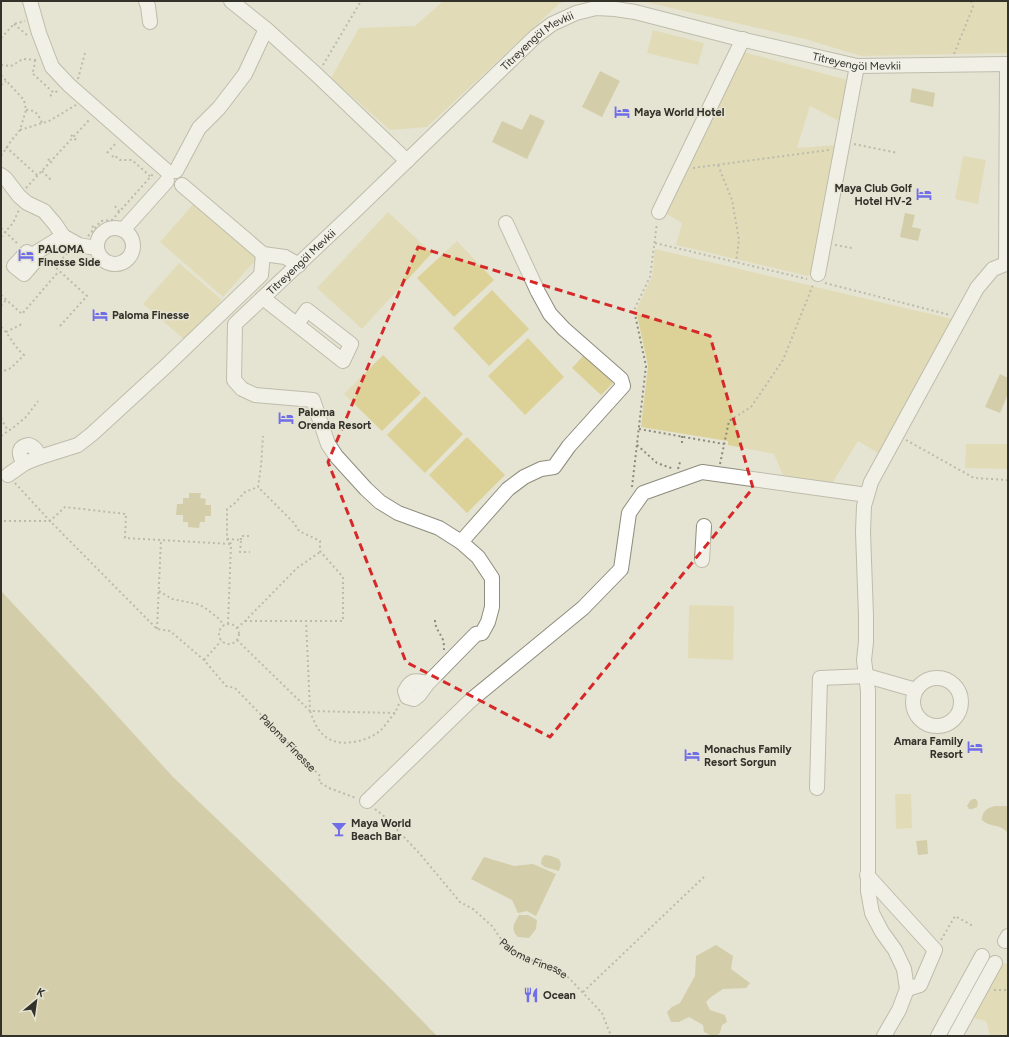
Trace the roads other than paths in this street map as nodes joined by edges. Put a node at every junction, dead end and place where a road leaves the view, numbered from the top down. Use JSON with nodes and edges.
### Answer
{"nodes":[{"id":1,"x":30,"y":1,"type":"edge"},
{"id":2,"x":146,"y":1,"type":"edge"},
{"id":3,"x":230,"y":1,"type":"edge"},
{"id":4,"x":150,"y":22,"type":"dead end"},
{"id":5,"x":266,"y":29,"type":"junction"},
{"id":6,"x":743,"y":39,"type":"junction"},
{"id":7,"x":1008,"y":64,"type":"edge"},
{"id":8,"x":857,"y":66,"type":"junction"},
{"id":9,"x":407,"y":161,"type":"junction"},
{"id":10,"x":1,"y":175,"type":"edge"},
{"id":11,"x":171,"y":177,"type":"junction"},
{"id":12,"x":659,"y":212,"type":"road end"},
{"id":13,"x":506,"y":223,"type":"dead end"},
{"id":14,"x":126,"y":232,"type":"junction"},
{"id":15,"x":96,"y":234,"type":"junction"},
{"id":16,"x":63,"y":236,"type":"junction"},
{"id":17,"x":30,"y":254,"type":"road end"},
{"id":18,"x":263,"y":254,"type":"junction"},
{"id":19,"x":1007,"y":263,"type":"edge"},
{"id":20,"x":299,"y":265,"type":"junction"},
{"id":21,"x":816,"y":277,"type":"road end"},
{"id":22,"x":263,"y":298,"type":"junction"},
{"id":23,"x":297,"y":324,"type":"dead end"},
{"id":24,"x":8,"y":475,"type":"road end"},
{"id":25,"x":867,"y":495,"type":"junction"},
{"id":26,"x":704,"y":526,"type":"dead end"},
{"id":27,"x":461,"y":542,"type":"junction"},
{"id":28,"x":702,"y":560,"type":"dead end"},
{"id":29,"x":867,"y":676,"type":"junction"},
{"id":30,"x":428,"y":683,"type":"dead end"},
{"id":31,"x":916,"y":690,"type":"dead end"},
{"id":32,"x":817,"y":788,"type":"dead end"},
{"id":33,"x":367,"y":801,"type":"road end"},
{"id":34,"x":867,"y":875,"type":"junction"},
{"id":35,"x":982,"y":956,"type":"dead end"},
{"id":36,"x":995,"y":963,"type":"dead end"},
{"id":37,"x":907,"y":989,"type":"junction"},
{"id":38,"x":884,"y":1036,"type":"edge"},
{"id":39,"x":938,"y":1036,"type":"edge"},
{"id":40,"x":955,"y":1036,"type":"edge"}],
"edges":[{"from":1,"to":11,"type":"street"},
{"from":2,"to":4,"type":"street"},
{"from":3,"to":5,"type":"street"},
{"from":5,"to":9,"type":"street"},
{"from":5,"to":11,"type":"street"},
{"from":6,"to":8,"type":"street","name":"Titreyengöl Mevkii"},
{"from":6,"to":9,"type":"street","name":"Titreyengöl Mevkii"},
{"from":6,"to":12,"type":"street"},
{"from":7,"to":8,"type":"street","name":"Titreyengöl Mevkii"},
{"from":7,"to":19,"type":"street"},
{"from":8,"to":21,"type":"street"},
{"from":9,"to":20,"type":"street","name":"Titreyengöl Mevkii"},
{"from":10,"to":16,"type":"street"},
{"from":11,"to":14,"type":"street"},
{"from":11,"to":18,"type":"street"},
{"from":13,"to":27,"type":"street"},
{"from":14,"to":15,"type":"street"},
{"from":14,"to":15,"type":"street"},
{"from":15,"to":16,"type":"street"},
{"from":16,"to":17,"type":"street"},
{"from":18,"to":20,"type":"street"},
{"from":18,"to":24,"type":"street"},
{"from":19,"to":25,"type":"street"},
{"from":20,"to":22,"type":"street","name":"Titreyengöl Mevkii"},
{"from":22,"to":23,"type":"street"},
{"from":22,"to":27,"type":"street","name":"Titreyengöl Mevkii"},
{"from":25,"to":29,"type":"street"},
{"from":25,"to":33,"type":"street"},
{"from":26,"to":28,"type":"street"},
{"from":27,"to":30,"type":"street"},
{"from":29,"to":31,"type":"street"},
{"from":29,"to":32,"type":"street"},
{"from":29,"to":34,"type":"street"},
{"from":34,"to":37,"type":"street"},
{"from":34,"to":37,"type":"street"},
{"from":35,"to":39,"type":"street"},
{"from":36,"to":40,"type":"street"},
{"from":37,"to":38,"type":"street"}]}
